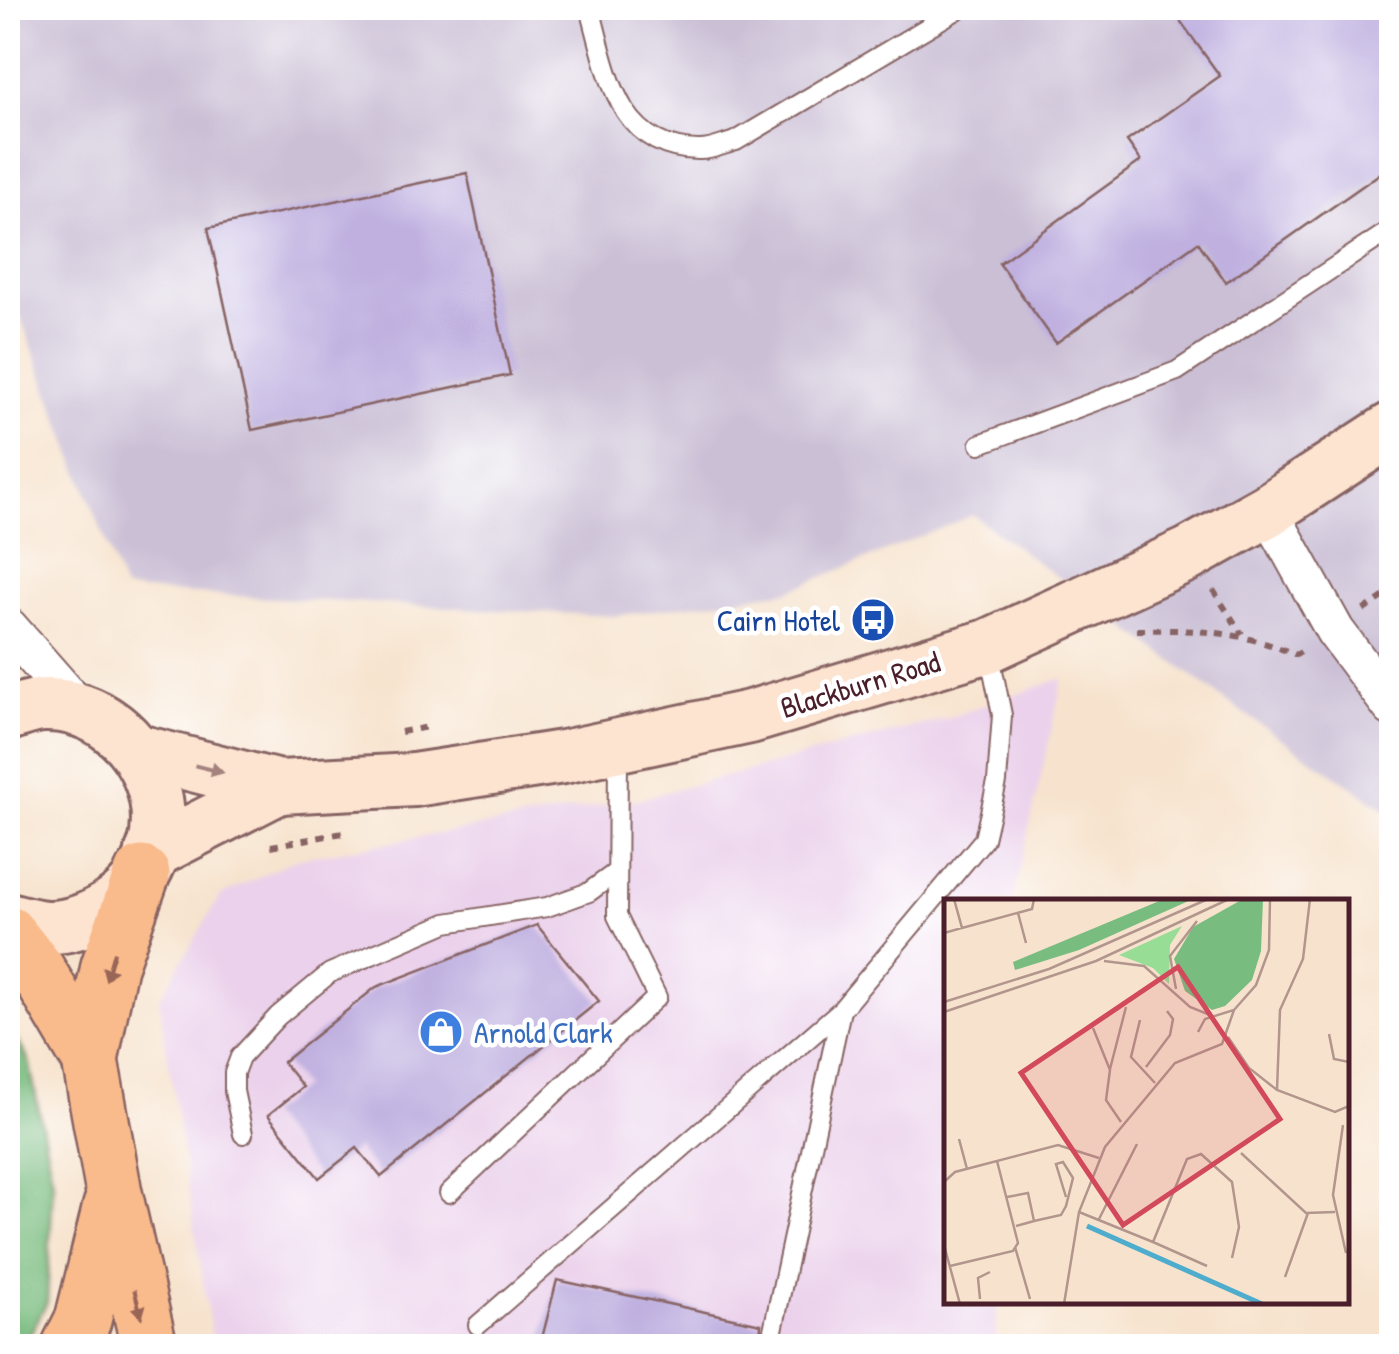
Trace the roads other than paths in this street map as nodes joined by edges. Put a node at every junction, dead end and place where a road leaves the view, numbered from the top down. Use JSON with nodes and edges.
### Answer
{"nodes":[{"id":1,"x":590,"y":8,"type":"edge"},
{"id":2,"x":960,"y":8,"type":"edge"},
{"id":3,"x":1392,"y":229,"type":"edge"},
{"id":4,"x":1392,"y":429,"type":"edge"},
{"id":5,"x":980,"y":444,"type":"dead end"},
{"id":6,"x":1268,"y":510,"type":"junction"},
{"id":7,"x":8,"y":626,"type":"edge"},
{"id":8,"x":988,"y":646,"type":"junction"},
{"id":9,"x":1392,"y":708,"type":"edge"},
{"id":10,"x":81,"y":710,"type":"junction"},
{"id":11,"x":8,"y":714,"type":"edge"},
{"id":12,"x":618,"y":746,"type":"junction"},
{"id":13,"x":138,"y":752,"type":"junction"},
{"id":14,"x":279,"y":787,"type":"junction"},
{"id":15,"x":147,"y":863,"type":"junction"},
{"id":16,"x":616,"y":873,"type":"junction"},
{"id":17,"x":8,"y":919,"type":"edge"},
{"id":18,"x":8,"y":934,"type":"edge"},
{"id":19,"x":841,"y":1010,"type":"junction"},
{"id":20,"x":90,"y":1060,"type":"junction"},
{"id":21,"x":243,"y":1134,"type":"dead end"},
{"id":22,"x":114,"y":1193,"type":"junction"},
{"id":23,"x":448,"y":1193,"type":"dead end"},
{"id":24,"x":478,"y":1325,"type":"dead end"},
{"id":25,"x":772,"y":1336,"type":"dead end"},
{"id":26,"x":70,"y":1346,"type":"edge"},
{"id":27,"x":150,"y":1346,"type":"edge"}],
"edges":[{"from":1,"to":2,"type":"lane"},
{"from":3,"to":5,"type":"lane"},
{"from":4,"to":6,"type":"main road","name":"Blackburn Road"},
{"from":6,"to":8,"type":"main road","name":"Blackburn Road"},
{"from":6,"to":9,"type":"street"},
{"from":7,"to":10,"type":"street"},
{"from":8,"to":12,"type":"main road","name":"Blackburn Road"},
{"from":8,"to":19,"type":"lane"},
{"from":10,"to":11,"type":"main road"},
{"from":10,"to":13,"type":"main road"},
{"from":12,"to":14,"type":"main road","name":"Blackburn Road"},
{"from":12,"to":16,"type":"lane"},
{"from":13,"to":14,"type":"main road","name":"Blackburn Road","one_way":true},
{"from":13,"to":15,"type":"main road"},
{"from":14,"to":15,"type":"main road","name":"Blackburn Road"},
{"from":15,"to":17,"type":"main road","name":"Blackburn Road"},
{"from":15,"to":20,"type":"main road","one_way":true},
{"from":16,"to":21,"type":"lane"},
{"from":16,"to":23,"type":"lane"},
{"from":18,"to":20,"type":"main road"},
{"from":19,"to":24,"type":"lane"},
{"from":19,"to":25,"type":"lane"},
{"from":20,"to":22,"type":"main road"},
{"from":22,"to":26,"type":"main road"},
{"from":22,"to":27,"type":"main road","one_way":true}]}
